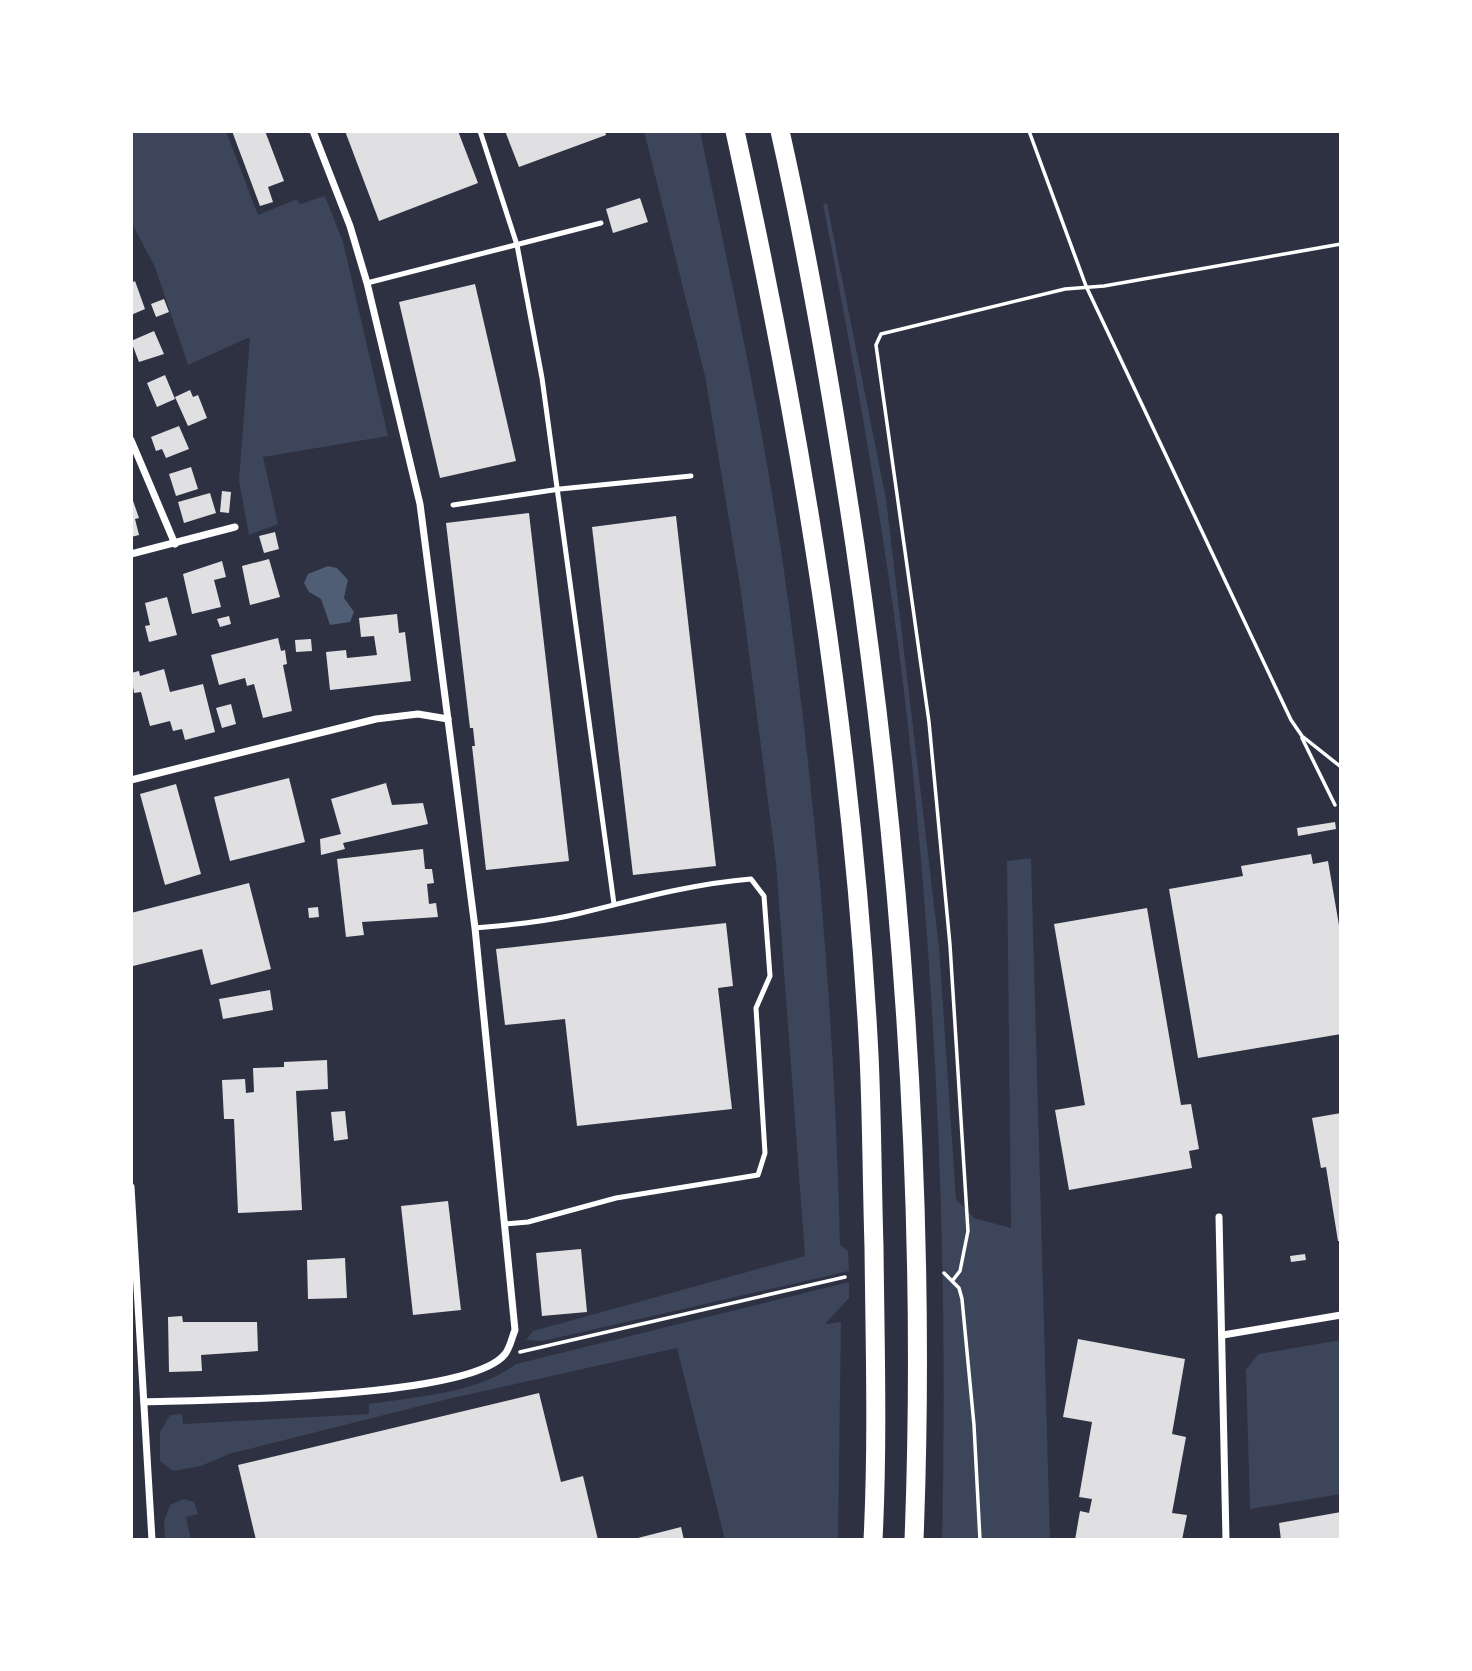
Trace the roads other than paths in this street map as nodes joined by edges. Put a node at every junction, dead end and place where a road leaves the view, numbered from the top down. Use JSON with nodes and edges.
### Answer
{"nodes":[{"id":1,"x":313,"y":131,"type":"edge"},
{"id":2,"x":480,"y":131,"type":"edge"},
{"id":3,"x":735,"y":131,"type":"edge"},
{"id":4,"x":779,"y":131,"type":"edge"},
{"id":5,"x":601,"y":223,"type":"dead end"},
{"id":6,"x":517,"y":245,"type":"junction"},
{"id":7,"x":367,"y":283,"type":"junction"},
{"id":8,"x":131,"y":440,"type":"edge"},
{"id":9,"x":691,"y":476,"type":"dead end"},
{"id":10,"x":560,"y":489,"type":"junction"},
{"id":11,"x":453,"y":505,"type":"dead end"},
{"id":12,"x":235,"y":527,"type":"dead end"},
{"id":13,"x":175,"y":544,"type":"junction"},
{"id":14,"x":131,"y":554,"type":"edge"},
{"id":15,"x":448,"y":719,"type":"junction"},
{"id":16,"x":131,"y":780,"type":"edge"},
{"id":17,"x":614,"y":904,"type":"junction"},
{"id":18,"x":475,"y":928,"type":"junction"},
{"id":19,"x":131,"y":1187,"type":"edge"},
{"id":20,"x":1219,"y":1217,"type":"dead end"},
{"id":21,"x":505,"y":1224,"type":"junction"},
{"id":22,"x":1341,"y":1315,"type":"edge"},
{"id":23,"x":1223,"y":1335,"type":"junction"},
{"id":24,"x":144,"y":1402,"type":"junction"},
{"id":25,"x":152,"y":1540,"type":"edge"},
{"id":26,"x":873,"y":1540,"type":"edge"},
{"id":27,"x":914,"y":1540,"type":"edge"},
{"id":28,"x":1226,"y":1540,"type":"edge"}],
"edges":[{"from":1,"to":7,"type":"street"},
{"from":2,"to":6,"type":"lane"},
{"from":3,"to":26,"type":"highway"},
{"from":4,"to":27,"type":"highway"},
{"from":5,"to":6,"type":"lane"},
{"from":6,"to":7,"type":"lane"},
{"from":6,"to":10,"type":"lane"},
{"from":7,"to":15,"type":"street"},
{"from":8,"to":13,"type":"street"},
{"from":9,"to":10,"type":"lane"},
{"from":10,"to":11,"type":"lane"},
{"from":10,"to":17,"type":"lane"},
{"from":12,"to":13,"type":"street"},
{"from":13,"to":14,"type":"street"},
{"from":15,"to":16,"type":"street"},
{"from":15,"to":18,"type":"street"},
{"from":17,"to":18,"type":"lane"},
{"from":17,"to":21,"type":"lane"},
{"from":18,"to":21,"type":"street"},
{"from":19,"to":24,"type":"street"},
{"from":20,"to":23,"type":"street"},
{"from":21,"to":24,"type":"street"},
{"from":22,"to":23,"type":"street"},
{"from":23,"to":28,"type":"street"},
{"from":24,"to":25,"type":"street"}]}
